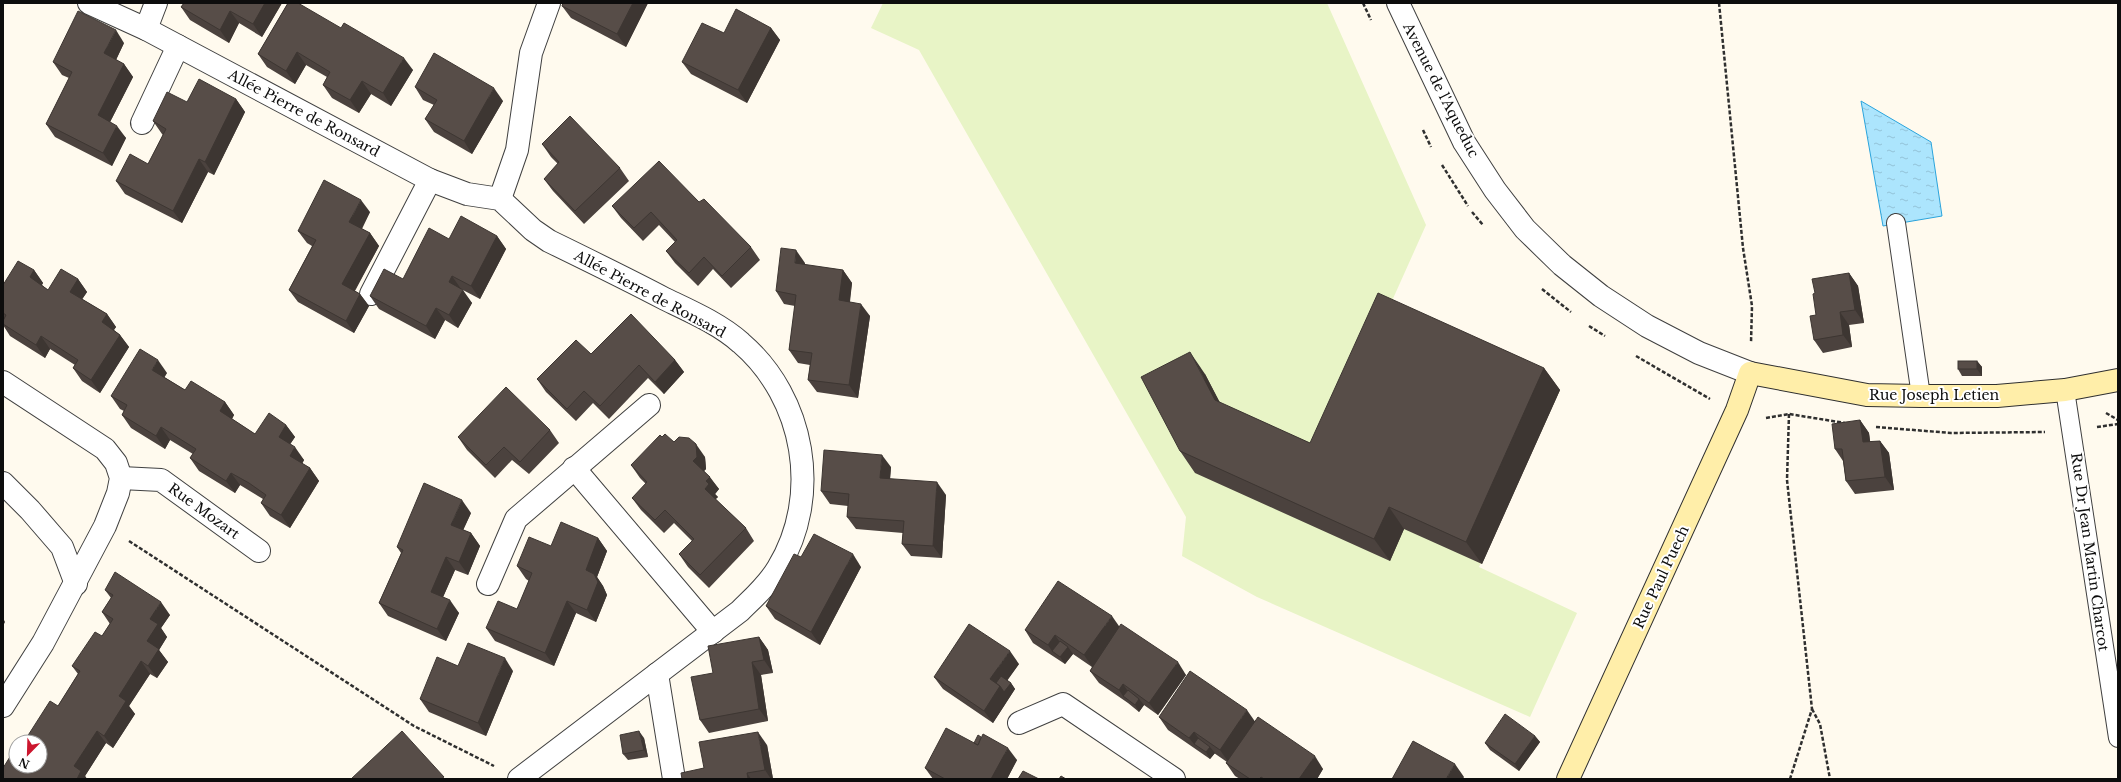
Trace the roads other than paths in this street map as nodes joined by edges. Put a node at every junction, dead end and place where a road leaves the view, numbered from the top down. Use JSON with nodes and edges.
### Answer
{"nodes":[{"id":1,"x":90,"y":3,"type":"edge"},
{"id":2,"x":156,"y":3,"type":"edge"},
{"id":3,"x":549,"y":3,"type":"edge"},
{"id":4,"x":1398,"y":3,"type":"edge"},
{"id":5,"x":146,"y":29,"type":"junction"},
{"id":6,"x":178,"y":46,"type":"junction"},
{"id":7,"x":142,"y":123,"type":"dead end"},
{"id":8,"x":430,"y":180,"type":"junction"},
{"id":9,"x":500,"y":199,"type":"junction"},
{"id":10,"x":1896,"y":223,"type":"dead end"},
{"id":11,"x":371,"y":294,"type":"edge"},
{"id":12,"x":1750,"y":373,"type":"junction"},
{"id":13,"x":2118,"y":380,"type":"edge"},
{"id":14,"x":3,"y":382,"type":"edge"},
{"id":15,"x":2065,"y":390,"type":"junction"},
{"id":16,"x":1921,"y":396,"type":"junction"},
{"id":17,"x":649,"y":405,"type":"dead end"},
{"id":18,"x":574,"y":468,"type":"junction"},
{"id":19,"x":121,"y":478,"type":"junction"},
{"id":20,"x":3,"y":483,"type":"edge"},
{"id":21,"x":259,"y":551,"type":"dead end"},
{"id":22,"x":76,"y":584,"type":"junction"},
{"id":23,"x":488,"y":584,"type":"dead end"},
{"id":24,"x":713,"y":632,"type":"junction"},
{"id":25,"x":657,"y":674,"type":"junction"},
{"id":26,"x":3,"y":706,"type":"edge"},
{"id":27,"x":1020,"y":723,"type":"dead end"},
{"id":28,"x":2118,"y":738,"type":"edge"},
{"id":29,"x":519,"y":779,"type":"edge"},
{"id":30,"x":674,"y":779,"type":"edge"},
{"id":31,"x":1174,"y":779,"type":"edge"},
{"id":32,"x":1568,"y":779,"type":"edge"}],
"edges":[{"from":1,"to":5,"type":"street","name":"Allée Pierre de Ronsard"},
{"from":2,"to":5,"type":"street"},
{"from":3,"to":9,"type":"street"},
{"from":4,"to":12,"type":"street","name":"Avenue de l'Aqueduc"},
{"from":5,"to":6,"type":"street","name":"Allée Pierre de Ronsard"},
{"from":6,"to":7,"type":"street"},
{"from":6,"to":8,"type":"street","name":"Allée Pierre de Ronsard"},
{"from":8,"to":9,"type":"street","name":"Allée Pierre de Ronsard"},
{"from":8,"to":11,"type":"street"},
{"from":9,"to":24,"type":"street","name":"Allée Pierre de Ronsard"},
{"from":10,"to":16,"type":"lane"},
{"from":12,"to":16,"type":"street","name":"Rue Joseph Letien"},
{"from":12,"to":32,"type":"street","name":"Rue Paul Puech"},
{"from":13,"to":15,"type":"street","name":"Rue Joseph Letien"},
{"from":14,"to":19,"type":"street"},
{"from":15,"to":16,"type":"street","name":"Rue Joseph Letien"},
{"from":15,"to":28,"type":"lane","name":"Rue Dr Jean Martin Charcot"},
{"from":17,"to":18,"type":"street"},
{"from":18,"to":23,"type":"street"},
{"from":18,"to":24,"type":"street"},
{"from":19,"to":21,"type":"street","name":"Rue Mozart"},
{"from":19,"to":22,"type":"street"},
{"from":20,"to":22,"type":"street"},
{"from":22,"to":26,"type":"street"},
{"from":24,"to":25,"type":"street","name":"Allée Pierre de Ronsard"},
{"from":25,"to":29,"type":"street","name":"Allée Pierre de Ronsard"},
{"from":25,"to":30,"type":"street"},
{"from":27,"to":31,"type":"street"}]}
